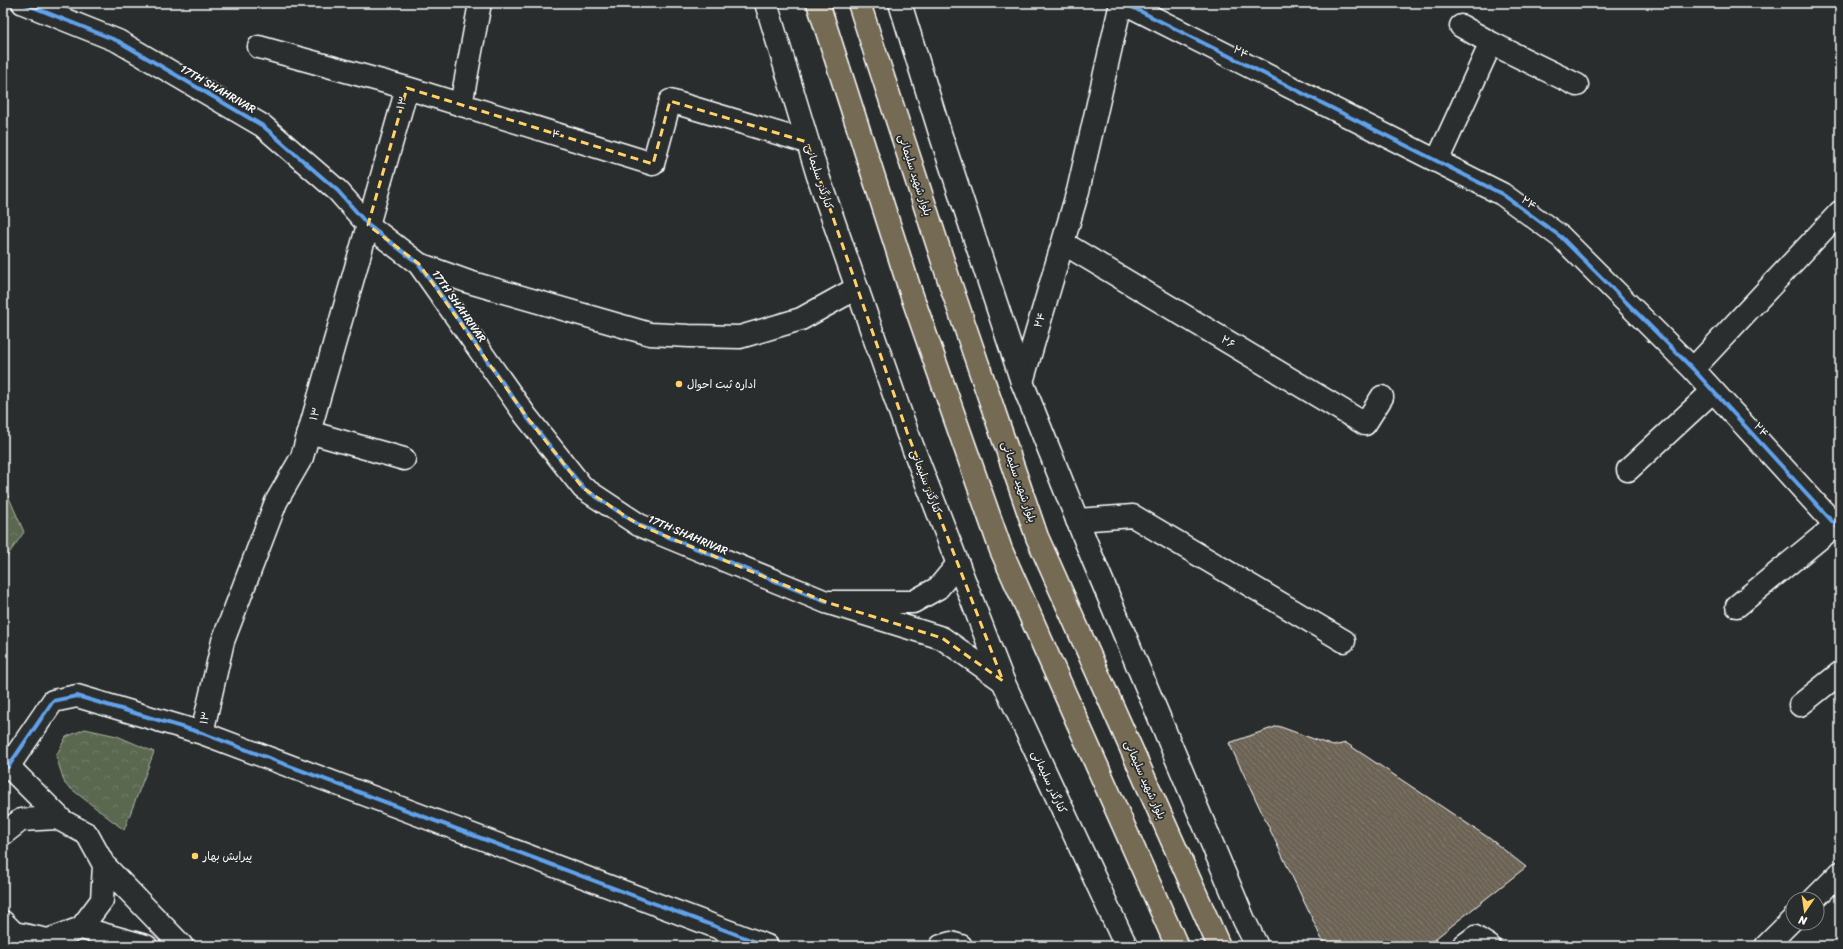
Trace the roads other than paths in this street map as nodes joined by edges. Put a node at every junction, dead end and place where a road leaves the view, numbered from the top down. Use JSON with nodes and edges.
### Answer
{"nodes":[{"id":1,"x":23,"y":3,"type":"edge"},
{"id":2,"x":480,"y":3,"type":"edge"},
{"id":3,"x":766,"y":3,"type":"edge"},
{"id":4,"x":818,"y":3,"type":"edge"},
{"id":5,"x":859,"y":3,"type":"edge"},
{"id":6,"x":900,"y":3,"type":"edge"},
{"id":7,"x":1122,"y":3,"type":"edge"},
{"id":8,"x":1461,"y":26,"type":"dead end"},
{"id":9,"x":1491,"y":43,"type":"junction"},
{"id":10,"x":259,"y":47,"type":"dead end"},
{"id":11,"x":1577,"y":85,"type":"dead end"},
{"id":12,"x":407,"y":88,"type":"junction"},
{"id":13,"x":461,"y":105,"type":"junction"},
{"id":14,"x":807,"y":142,"type":"junction"},
{"id":15,"x":1437,"y":161,"type":"junction"},
{"id":16,"x":1840,"y":212,"type":"edge"},
{"id":17,"x":368,"y":225,"type":"junction"},
{"id":18,"x":1063,"y":243,"type":"junction"},
{"id":19,"x":419,"y":264,"type":"junction"},
{"id":20,"x":856,"y":288,"type":"junction"},
{"id":21,"x":1694,"y":369,"type":"junction"},
{"id":22,"x":1022,"y":382,"type":"junction"},
{"id":23,"x":1713,"y":390,"type":"junction"},
{"id":24,"x":1382,"y":397,"type":"dead end"},
{"id":25,"x":310,"y":432,"type":"junction"},
{"id":26,"x":404,"y":459,"type":"dead end"},
{"id":27,"x":1628,"y":470,"type":"dead end"},
{"id":28,"x":1077,"y":520,"type":"junction"},
{"id":29,"x":1838,"y":528,"type":"edge"},
{"id":30,"x":958,"y":564,"type":"junction"},
{"id":31,"x":826,"y":602,"type":"junction"},
{"id":32,"x":1737,"y":606,"type":"dead end"},
{"id":33,"x":1344,"y":641,"type":"dead end"},
{"id":34,"x":1840,"y":673,"type":"edge"},
{"id":35,"x":1003,"y":681,"type":"junction"},
{"id":36,"x":1800,"y":705,"type":"dead end"},
{"id":37,"x":202,"y":733,"type":"junction"},
{"id":38,"x":6,"y":764,"type":"edge"},
{"id":39,"x":63,"y":821,"type":"junction"},
{"id":40,"x":3,"y":834,"type":"edge"},
{"id":41,"x":104,"y":865,"type":"junction"},
{"id":42,"x":1840,"y":873,"type":"edge"},
{"id":43,"x":1822,"y":891,"type":"edge"},
{"id":44,"x":3,"y":922,"type":"edge"},
{"id":45,"x":1785,"y":927,"type":"edge"},
{"id":46,"x":81,"y":928,"type":"junction"},
{"id":47,"x":46,"y":943,"type":"edge"},
{"id":48,"x":146,"y":946,"type":"edge"},
{"id":49,"x":182,"y":946,"type":"edge"},
{"id":50,"x":767,"y":946,"type":"edge"},
{"id":51,"x":941,"y":946,"type":"edge"},
{"id":52,"x":961,"y":946,"type":"edge"},
{"id":53,"x":1126,"y":946,"type":"edge"},
{"id":54,"x":1177,"y":946,"type":"edge"},
{"id":55,"x":1219,"y":946,"type":"edge"},
{"id":56,"x":1257,"y":946,"type":"edge"},
{"id":57,"x":1766,"y":946,"type":"edge"}],
"edges":[{"from":1,"to":17,"type":"street","name":"17TH SHAHRIVAR"},
{"from":2,"to":13,"type":"street"},
{"from":3,"to":14,"type":"street","name":"کنارگذر سلیمانی"},
{"from":4,"to":54,"type":"main road"},
{"from":5,"to":55,"type":"main road","name":"بلوار شهید سلیمانی"},
{"from":6,"to":22,"type":"street"},
{"from":7,"to":15,"type":"street","name":"۲۴"},
{"from":7,"to":18,"type":"street","name":"۲۴"},
{"from":8,"to":9,"type":"street"},
{"from":9,"to":11,"type":"street"},
{"from":9,"to":15,"type":"street"},
{"from":10,"to":12,"type":"street","name":"۴"},
{"from":12,"to":13,"type":"street","name":"۴"},
{"from":12,"to":17,"type":"street","name":"۱۳"},
{"from":13,"to":14,"type":"street","name":"۴"},
{"from":14,"to":20,"type":"street","name":"کنارگذر سلیمانی"},
{"from":15,"to":21,"type":"street","name":"۲۴"},
{"from":16,"to":21,"type":"street"},
{"from":17,"to":19,"type":"street","name":"17TH SHAHRIVAR"},
{"from":17,"to":25,"type":"street","name":"۱۳"},
{"from":18,"to":22,"type":"street","name":"۲۴"},
{"from":18,"to":24,"type":"street","name":"۲۶"},
{"from":19,"to":20,"type":"street","name":"17TH SHAHRIVAR"},
{"from":19,"to":31,"type":"street","name":"17TH SHAHRIVAR"},
{"from":20,"to":30,"type":"street","name":"کنارگذر سلیمانی"},
{"from":21,"to":23,"type":"street","name":"۲۴"},
{"from":22,"to":28,"type":"street"},
{"from":23,"to":27,"type":"street"},
{"from":23,"to":29,"type":"street","name":"۲۴"},
{"from":25,"to":26,"type":"street"},
{"from":25,"to":37,"type":"street","name":"۱۳"},
{"from":28,"to":33,"type":"street"},
{"from":28,"to":56,"type":"street"},
{"from":29,"to":32,"type":"street"},
{"from":30,"to":31,"type":"street"},
{"from":30,"to":35,"type":"street","name":"کنارگذر سلیمانی"},
{"from":31,"to":35,"type":"street","name":"17TH SHAHRIVAR"},
{"from":34,"to":36,"type":"street"},
{"from":35,"to":53,"type":"street","name":"کنارگذر سلیمانی"},
{"from":37,"to":38,"type":"street"},
{"from":37,"to":50,"type":"street"},
{"from":38,"to":39,"type":"street"},
{"from":39,"to":40,"type":"street"},
{"from":39,"to":41,"type":"street"},
{"from":41,"to":46,"type":"street"},
{"from":41,"to":49,"type":"street"},
{"from":42,"to":43,"type":"street"},
{"from":44,"to":47,"type":"street"},
{"from":45,"to":57,"type":"street"},
{"from":46,"to":47,"type":"street"},
{"from":46,"to":48,"type":"street"},
{"from":51,"to":52,"type":"street"}]}
